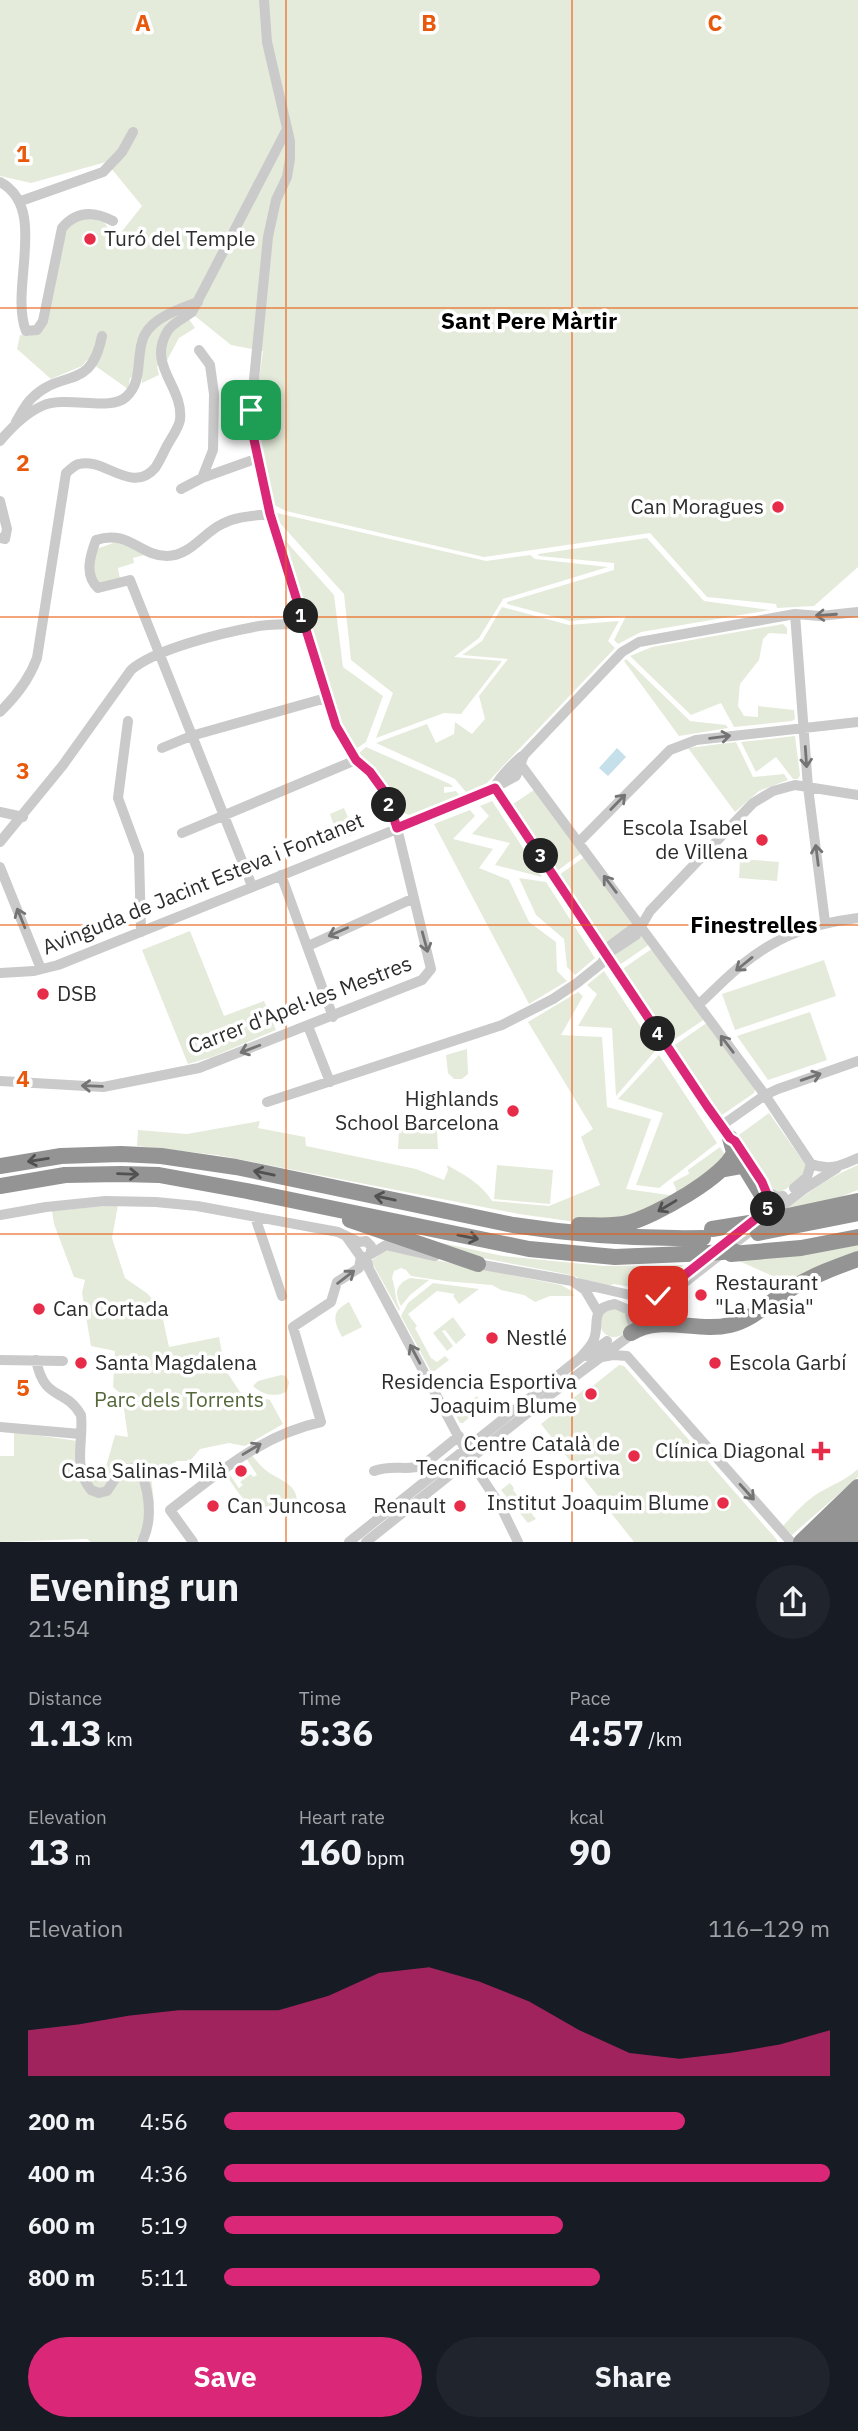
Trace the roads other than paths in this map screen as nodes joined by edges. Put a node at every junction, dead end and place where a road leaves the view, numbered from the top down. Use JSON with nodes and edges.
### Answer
{"nodes":[{"id":1,"x":264,"y":0,"type":"edge"},
{"id":2,"x":287,"y":128,"type":"junction"},
{"id":3,"x":133,"y":132,"type":"dead end"},
{"id":4,"x":0,"y":183,"type":"edge"},
{"id":5,"x":20,"y":201,"type":"junction"},
{"id":6,"x":113,"y":221,"type":"dead end"},
{"id":7,"x":198,"y":302,"type":"junction"},
{"id":8,"x":102,"y":336,"type":"dead end"},
{"id":9,"x":199,"y":350,"type":"dead end"},
{"id":10,"x":15,"y":424,"type":"junction"},
{"id":11,"x":0,"y":441,"type":"edge"},
{"id":12,"x":258,"y":458,"type":"junction"},
{"id":13,"x":202,"y":478,"type":"junction"},
{"id":14,"x":181,"y":489,"type":"dead end"},
{"id":15,"x":0,"y":501,"type":"edge"},
{"id":16,"x":270,"y":514,"type":"junction"},
{"id":17,"x":2,"y":538,"type":"edge"},
{"id":18,"x":858,"y":612,"type":"edge"},
{"id":19,"x":795,"y":614,"type":"junction"},
{"id":20,"x":304,"y":624,"type":"junction"},
{"id":21,"x":160,"y":653,"type":"junction"},
{"id":22,"x":326,"y":698,"type":"junction"},
{"id":23,"x":0,"y":712,"type":"edge"},
{"id":24,"x":128,"y":721,"type":"dead end"},
{"id":25,"x":858,"y":723,"type":"edge"},
{"id":26,"x":804,"y":727,"type":"junction"},
{"id":27,"x":191,"y":736,"type":"junction"},
{"id":28,"x":162,"y":748,"type":"dead end"},
{"id":29,"x":356,"y":760,"type":"junction"},
{"id":30,"x":520,"y":762,"type":"junction"},
{"id":31,"x":808,"y":787,"type":"junction"},
{"id":32,"x":495,"y":788,"type":"junction"},
{"id":33,"x":858,"y":795,"type":"edge"},
{"id":34,"x":0,"y":812,"type":"edge"},
{"id":35,"x":224,"y":816,"type":"junction"},
{"id":36,"x":23,"y":817,"type":"junction"},
{"id":37,"x":397,"y":828,"type":"junction"},
{"id":38,"x":182,"y":833,"type":"dead end"},
{"id":39,"x":0,"y":842,"type":"edge"},
{"id":40,"x":579,"y":842,"type":"junction"},
{"id":41,"x":0,"y":867,"type":"edge"},
{"id":42,"x":281,"y":875,"type":"junction"},
{"id":43,"x":252,"y":886,"type":"junction"},
{"id":44,"x":414,"y":898,"type":"junction"},
{"id":45,"x":858,"y":918,"type":"edge"},
{"id":46,"x":825,"y":922,"type":"junction"},
{"id":47,"x":641,"y":926,"type":"junction"},
{"id":48,"x":141,"y":932,"type":"junction"},
{"id":49,"x":307,"y":946,"type":"junction"},
{"id":50,"x":607,"y":954,"type":"junction"},
{"id":51,"x":41,"y":969,"type":"junction"},
{"id":52,"x":0,"y":973,"type":"edge"},
{"id":53,"x":698,"y":1005,"type":"junction"},
{"id":54,"x":332,"y":1017,"type":"junction"},
{"id":55,"x":308,"y":1026,"type":"junction"},
{"id":56,"x":858,"y":1061,"type":"edge"},
{"id":57,"x":0,"y":1082,"type":"edge"},
{"id":58,"x":330,"y":1082,"type":"junction"},
{"id":59,"x":759,"y":1091,"type":"junction"},
{"id":60,"x":267,"y":1102,"type":"dead end"},
{"id":61,"x":722,"y":1128,"type":"junction"},
{"id":62,"x":858,"y":1158,"type":"edge"},
{"id":63,"x":811,"y":1164,"type":"junction"},
{"id":64,"x":0,"y":1166,"type":"edge"},
{"id":65,"x":836,"y":1168,"type":"junction"},
{"id":66,"x":724,"y":1169,"type":"junction"},
{"id":67,"x":0,"y":1186,"type":"edge"},
{"id":68,"x":766,"y":1191,"type":"junction"},
{"id":69,"x":858,"y":1194,"type":"edge"},
{"id":70,"x":783,"y":1196,"type":"junction"},
{"id":71,"x":858,"y":1201,"type":"edge"},
{"id":72,"x":302,"y":1202,"type":"junction"},
{"id":73,"x":808,"y":1212,"type":"junction"},
{"id":74,"x":858,"y":1213,"type":"edge"},
{"id":75,"x":0,"y":1216,"type":"edge"},
{"id":76,"x":255,"y":1217,"type":"junction"},
{"id":77,"x":476,"y":1217,"type":"junction"},
{"id":78,"x":767,"y":1218,"type":"junction"},
{"id":79,"x":858,"y":1227,"type":"edge"},
{"id":80,"x":549,"y":1231,"type":"junction"},
{"id":81,"x":858,"y":1237,"type":"edge"},
{"id":82,"x":708,"y":1240,"type":"junction"},
{"id":83,"x":362,"y":1252,"type":"junction"},
{"id":84,"x":733,"y":1252,"type":"junction"},
{"id":85,"x":853,"y":1261,"type":"edge"},
{"id":86,"x":478,"y":1264,"type":"junction"},
{"id":87,"x":572,"y":1282,"type":"junction"},
{"id":88,"x":282,"y":1296,"type":"dead end"},
{"id":89,"x":643,"y":1298,"type":"junction"},
{"id":90,"x":661,"y":1303,"type":"junction"},
{"id":91,"x":598,"y":1312,"type":"junction"},
{"id":92,"x":680,"y":1325,"type":"junction"},
{"id":93,"x":596,"y":1329,"type":"junction"},
{"id":94,"x":623,"y":1329,"type":"junction"},
{"id":95,"x":627,"y":1356,"type":"junction"},
{"id":96,"x":580,"y":1358,"type":"junction"},
{"id":97,"x":0,"y":1360,"type":"edge"},
{"id":98,"x":36,"y":1360,"type":"junction"},
{"id":99,"x":596,"y":1360,"type":"junction"},
{"id":100,"x":63,"y":1361,"type":"dead end"},
{"id":101,"x":0,"y":1427,"type":"edge"},
{"id":102,"x":80,"y":1434,"type":"junction"},
{"id":103,"x":459,"y":1436,"type":"junction"},
{"id":104,"x":469,"y":1454,"type":"junction"},
{"id":105,"x":374,"y":1471,"type":"dead end"},
{"id":106,"x":858,"y":1487,"type":"edge"},
{"id":107,"x":858,"y":1503,"type":"edge"},
{"id":108,"x":858,"y":1519,"type":"edge"},
{"id":109,"x":858,"y":1536,"type":"edge"},
{"id":110,"x":142,"y":1542,"type":"edge"},
{"id":111,"x":193,"y":1542,"type":"edge"},
{"id":112,"x":349,"y":1542,"type":"edge"},
{"id":113,"x":366,"y":1542,"type":"edge"},
{"id":114,"x":518,"y":1542,"type":"edge"},
{"id":115,"x":791,"y":1542,"type":"edge"},
{"id":116,"x":801,"y":1542,"type":"edge"},
{"id":117,"x":816,"y":1542,"type":"edge"},
{"id":118,"x":833,"y":1542,"type":"edge"},
{"id":119,"x":852,"y":1542,"type":"edge"}],
"edges":[{"from":1,"to":2,"type":"street","name":"Carrer d'Apel·les Mestres"},
{"from":2,"to":7,"type":"street"},
{"from":2,"to":12,"type":"street","name":"Carrer d'Apel·les Mestres"},
{"from":3,"to":5,"type":"street"},
{"from":4,"to":5,"type":"street"},
{"from":5,"to":6,"type":"street"},
{"from":7,"to":10,"type":"street"},
{"from":7,"to":23,"type":"street"},
{"from":8,"to":10,"type":"street"},
{"from":9,"to":13,"type":"street"},
{"from":10,"to":11,"type":"street"},
{"from":12,"to":13,"type":"street"},
{"from":12,"to":16,"type":"street","name":"Carrer d'Apel·les Mestres"},
{"from":13,"to":14,"type":"street"},
{"from":15,"to":17,"type":"street"},
{"from":16,"to":20,"type":"street","name":"Carrer d'Apel·les Mestres"},
{"from":16,"to":21,"type":"street"},
{"from":18,"to":19,"type":"street","name":"Avinguda de Jacint Esteva i Fontanet","one_way":true},
{"from":19,"to":26,"type":"street"},
{"from":19,"to":30,"type":"street","name":"Avinguda de Jacint Esteva i Fontanet"},
{"from":20,"to":21,"type":"street"},
{"from":20,"to":22,"type":"street","name":"Carrer d'Apel·les Mestres"},
{"from":21,"to":27,"type":"street"},
{"from":21,"to":36,"type":"street"},
{"from":22,"to":27,"type":"street"},
{"from":22,"to":29,"type":"street","name":"Carrer d'Apel·les Mestres"},
{"from":24,"to":48,"type":"street"},
{"from":25,"to":26,"type":"street"},
{"from":26,"to":31,"type":"street","one_way":true},
{"from":40,"to":26,"type":"street","one_way":true},
{"from":27,"to":28,"type":"street"},
{"from":27,"to":35,"type":"street"},
{"from":29,"to":35,"type":"street"},
{"from":29,"to":37,"type":"street","name":"Carrer d'Apel·les Mestres"},
{"from":30,"to":32,"type":"street","name":"Avinguda de Jacint Esteva i Fontanet"},
{"from":30,"to":40,"type":"street"},
{"from":31,"to":33,"type":"street"},
{"from":46,"to":31,"type":"street","one_way":true},
{"from":31,"to":47,"type":"street"},
{"from":32,"to":37,"type":"street","name":"Avinguda de Jacint Esteva i Fontanet"},
{"from":32,"to":50,"type":"street"},
{"from":34,"to":36,"type":"street"},
{"from":35,"to":38,"type":"street"},
{"from":35,"to":43,"type":"street"},
{"from":36,"to":39,"type":"street"},
{"from":37,"to":42,"type":"street","name":"Avinguda de Jacint Esteva i Fontanet"},
{"from":37,"to":44,"type":"street","name":"Carrer d'Apel·les Mestres"},
{"from":47,"to":40,"type":"street","one_way":true},
{"from":51,"to":41,"type":"street","one_way":true},
{"from":42,"to":43,"type":"street","name":"Avinguda de Jacint Esteva i Fontanet"},
{"from":42,"to":49,"type":"street"},
{"from":43,"to":48,"type":"street","name":"Avinguda de Jacint Esteva i Fontanet"},
{"from":44,"to":49,"type":"street","one_way":true},
{"from":44,"to":54,"type":"street","name":"Carrer d'Apel·les Mestres","one_way":true},
{"from":45,"to":46,"type":"street"},
{"from":46,"to":53,"type":"street","one_way":true},
{"from":47,"to":50,"type":"street"},
{"from":47,"to":53,"type":"street"},
{"from":48,"to":51,"type":"street","name":"Avinguda de Jacint Esteva i Fontanet"},
{"from":49,"to":54,"type":"street"},
{"from":50,"to":58,"type":"street"},
{"from":50,"to":61,"type":"street"},
{"from":51,"to":52,"type":"street","name":"Avinguda de Jacint Esteva i Fontanet"},
{"from":59,"to":53,"type":"street","one_way":true},
{"from":54,"to":55,"type":"street","name":"Carrer d'Apel·les Mestres"},
{"from":55,"to":57,"type":"street","name":"Carrer d'Apel·les Mestres","one_way":true},
{"from":55,"to":58,"type":"street"},
{"from":59,"to":56,"type":"street","one_way":true},
{"from":58,"to":60,"type":"street"},
{"from":59,"to":61,"type":"street"},
{"from":59,"to":63,"type":"street"},
{"from":61,"to":66,"type":"highway"},
{"from":61,"to":68,"type":"street"},
{"from":62,"to":65,"type":"street"},
{"from":63,"to":65,"type":"street"},
{"from":63,"to":70,"type":"street"},
{"from":77,"to":64,"type":"highway","one_way":true},
{"from":65,"to":78,"type":"street"},
{"from":66,"to":77,"type":"highway","one_way":true},
{"from":66,"to":78,"type":"highway"},
{"from":67,"to":72,"type":"highway","one_way":true},
{"from":68,"to":70,"type":"street"},
{"from":68,"to":78,"type":"street"},
{"from":69,"to":73,"type":"highway"},
{"from":70,"to":78,"type":"street"},
{"from":71,"to":73,"type":"highway"},
{"from":72,"to":82,"type":"highway","one_way":true},
{"from":72,"to":86,"type":"highway"},
{"from":73,"to":78,"type":"highway"},
{"from":74,"to":78,"type":"highway"},
{"from":75,"to":76,"type":"street"},
{"from":76,"to":83,"type":"street"},
{"from":76,"to":88,"type":"street"},
{"from":77,"to":80,"type":"highway"},
{"from":78,"to":82,"type":"highway","bridge":true},
{"from":78,"to":89,"type":"street"},
{"from":78,"to":90,"type":"street"},
{"from":79,"to":84,"type":"highway"},
{"from":80,"to":82,"type":"highway"},
{"from":80,"to":82,"type":"highway"},
{"from":81,"to":84,"type":"highway"},
{"from":82,"to":84,"type":"highway","bridge":true},
{"from":83,"to":86,"type":"street"},
{"from":103,"to":83,"type":"street","one_way":true},
{"from":111,"to":83,"type":"street","one_way":true},
{"from":85,"to":92,"type":"highway"},
{"from":86,"to":87,"type":"street"},
{"from":87,"to":89,"type":"street"},
{"from":87,"to":91,"type":"street"},
{"from":89,"to":94,"type":"street"},
{"from":90,"to":92,"type":"street"},
{"from":90,"to":94,"type":"street"},
{"from":91,"to":93,"type":"street"},
{"from":91,"to":94,"type":"street"},
{"from":92,"to":94,"type":"highway"},
{"from":93,"to":94,"type":"street"},
{"from":93,"to":96,"type":"street"},
{"from":94,"to":95,"type":"street"},
{"from":94,"to":96,"type":"street"},
{"from":94,"to":99,"type":"street"},
{"from":95,"to":99,"type":"street"},
{"from":95,"to":115,"type":"street","one_way":true},
{"from":96,"to":104,"type":"street"},
{"from":97,"to":98,"type":"street"},
{"from":98,"to":100,"type":"street"},
{"from":98,"to":102,"type":"street"},
{"from":99,"to":104,"type":"street"},
{"from":101,"to":102,"type":"street"},
{"from":102,"to":110,"type":"street"},
{"from":103,"to":104,"type":"street"},
{"from":103,"to":105,"type":"street"},
{"from":104,"to":112,"type":"street"},
{"from":104,"to":113,"type":"street"},
{"from":104,"to":114,"type":"street"},
{"from":106,"to":116,"type":"highway"},
{"from":107,"to":117,"type":"highway"},
{"from":108,"to":118,"type":"highway"},
{"from":109,"to":119,"type":"highway"}]}
